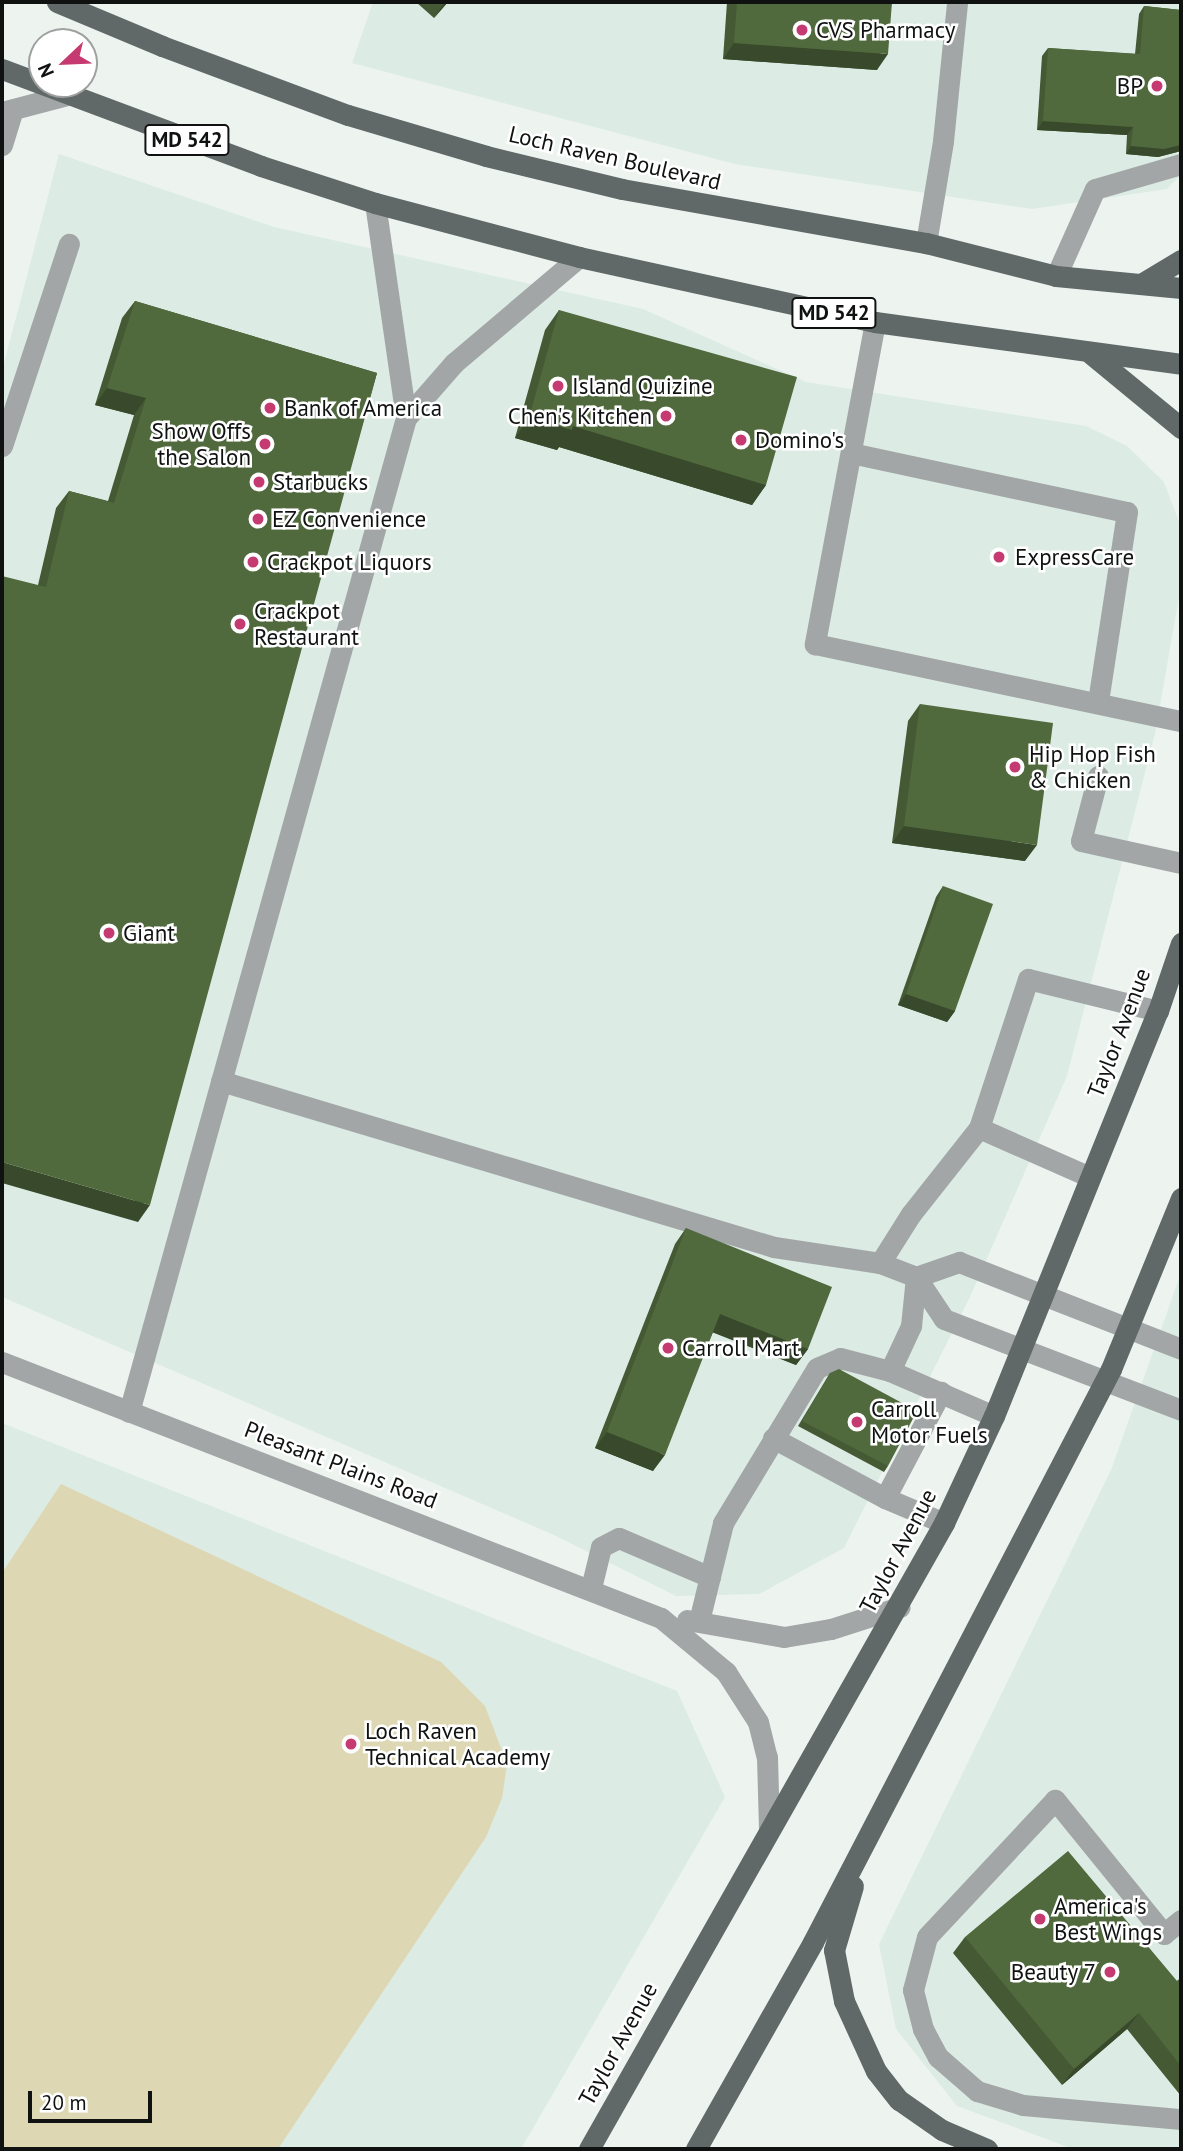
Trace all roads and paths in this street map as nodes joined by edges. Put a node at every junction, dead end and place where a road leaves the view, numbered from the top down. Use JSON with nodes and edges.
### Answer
{"nodes":[{"id":1,"x":57,"y":2,"type":"edge"},
{"id":2,"x":957,"y":2,"type":"edge"},
{"id":3,"x":2,"y":69,"type":"edge"},
{"id":4,"x":28,"y":79,"type":"edge"},
{"id":5,"x":56,"y":98,"type":"edge"},
{"id":6,"x":76,"y":98,"type":"edge"},
{"id":7,"x":7,"y":111,"type":"edge"},
{"id":8,"x":2,"y":145,"type":"edge"},
{"id":9,"x":1181,"y":164,"type":"edge"},
{"id":10,"x":375,"y":203,"type":"junction"},
{"id":11,"x":926,"y":243,"type":"junction"},
{"id":12,"x":69,"y":244,"type":"dead end"},
{"id":13,"x":579,"y":257,"type":"junction"},
{"id":14,"x":1181,"y":260,"type":"edge"},
{"id":15,"x":1056,"y":276,"type":"junction"},
{"id":16,"x":1141,"y":284,"type":"junction"},
{"id":17,"x":1181,"y":288,"type":"edge"},
{"id":18,"x":875,"y":322,"type":"junction"},
{"id":19,"x":1091,"y":354,"type":"junction"},
{"id":20,"x":1181,"y":364,"type":"edge"},
{"id":21,"x":405,"y":418,"type":"junction"},
{"id":22,"x":1181,"y":428,"type":"edge"},
{"id":23,"x":2,"y":446,"type":"edge"},
{"id":24,"x":851,"y":453,"type":"junction"},
{"id":25,"x":1098,"y":702,"type":"junction"},
{"id":26,"x":1181,"y":721,"type":"edge"},
{"id":27,"x":1098,"y":776,"type":"dead end"},
{"id":28,"x":1181,"y":863,"type":"edge"},
{"id":29,"x":1181,"y":943,"type":"edge"},
{"id":30,"x":1158,"y":1011,"type":"junction"},
{"id":31,"x":221,"y":1081,"type":"junction"},
{"id":32,"x":979,"y":1128,"type":"junction"},
{"id":33,"x":1090,"y":1177,"type":"junction"},
{"id":34,"x":1181,"y":1198,"type":"edge"},
{"id":35,"x":880,"y":1263,"type":"junction"},
{"id":36,"x":916,"y":1277,"type":"junction"},
{"id":37,"x":1042,"y":1295,"type":"junction"},
{"id":38,"x":1129,"y":1329,"type":"junction"},
{"id":39,"x":1020,"y":1348,"type":"junction"},
{"id":40,"x":1181,"y":1349,"type":"edge"},
{"id":41,"x":2,"y":1362,"type":"edge"},
{"id":42,"x":890,"y":1371,"type":"junction"},
{"id":43,"x":1106,"y":1380,"type":"junction"},
{"id":44,"x":941,"y":1392,"type":"junction"},
{"id":45,"x":1181,"y":1410,"type":"edge"},
{"id":46,"x":129,"y":1412,"type":"junction"},
{"id":47,"x":994,"y":1416,"type":"junction"},
{"id":48,"x":773,"y":1438,"type":"junction"},
{"id":49,"x":885,"y":1498,"type":"junction"},
{"id":50,"x":944,"y":1524,"type":"junction"},
{"id":51,"x":710,"y":1577,"type":"junction"},
{"id":52,"x":591,"y":1588,"type":"junction"},
{"id":53,"x":900,"y":1607,"type":"junction"},
{"id":54,"x":661,"y":1618,"type":"junction"},
{"id":55,"x":699,"y":1621,"type":"junction"},
{"id":56,"x":769,"y":1828,"type":"junction"},
{"id":57,"x":867,"y":1837,"type":"junction"},
{"id":58,"x":1181,"y":1920,"type":"edge"},
{"id":59,"x":1181,"y":2119,"type":"edge"},
{"id":60,"x":589,"y":2149,"type":"edge"},
{"id":61,"x":696,"y":2149,"type":"edge"},
{"id":62,"x":987,"y":2149,"type":"edge"}],
"edges":[{"from":1,"to":11,"type":"main road","name":"Loch Raven Boulevard"},
{"from":2,"to":11,"type":"street"},
{"from":3,"to":4,"type":"main road","number":"MD 542"},
{"from":5,"to":7,"type":"street"},
{"from":6,"to":10,"type":"main road","number":"MD 542"},
{"from":7,"to":8,"type":"street"},
{"from":9,"to":15,"type":"street"},
{"from":10,"to":13,"type":"main road","number":"MD 542"},
{"from":10,"to":21,"type":"street"},
{"from":11,"to":15,"type":"main road","name":"Loch Raven Boulevard"},
{"from":12,"to":23,"type":"street"},
{"from":13,"to":18,"type":"main road","number":"MD 542"},
{"from":13,"to":21,"type":"street"},
{"from":14,"to":16,"type":"main road"},
{"from":15,"to":16,"type":"main road","name":"Loch Raven Boulevard"},
{"from":16,"to":17,"type":"main road","name":"Loch Raven Boulevard"},
{"from":18,"to":19,"type":"main road","number":"MD 542"},
{"from":18,"to":24,"type":"street"},
{"from":19,"to":20,"type":"main road","number":"MD 542"},
{"from":19,"to":22,"type":"main road"},
{"from":21,"to":31,"type":"street"},
{"from":24,"to":25,"type":"street"},
{"from":24,"to":25,"type":"street"},
{"from":25,"to":26,"type":"street"},
{"from":27,"to":28,"type":"street"},
{"from":29,"to":30,"type":"main road","name":"Taylor Avenue"},
{"from":30,"to":32,"type":"street"},
{"from":30,"to":33,"type":"main road","name":"Taylor Avenue"},
{"from":31,"to":35,"type":"street"},
{"from":31,"to":46,"type":"street"},
{"from":32,"to":33,"type":"street"},
{"from":32,"to":35,"type":"street"},
{"from":33,"to":37,"type":"main road","name":"Taylor Avenue"},
{"from":34,"to":38,"type":"main road"},
{"from":35,"to":36,"type":"street"},
{"from":36,"to":37,"type":"street"},
{"from":36,"to":39,"type":"street"},
{"from":36,"to":42,"type":"street"},
{"from":37,"to":38,"type":"street"},
{"from":37,"to":39,"type":"main road","name":"Taylor Avenue"},
{"from":38,"to":40,"type":"street"},
{"from":38,"to":43,"type":"main road"},
{"from":39,"to":43,"type":"street"},
{"from":39,"to":47,"type":"main road","name":"Taylor Avenue"},
{"from":41,"to":46,"type":"street","name":"Pleasant Plains Road"},
{"from":42,"to":44,"type":"street"},
{"from":42,"to":48,"type":"street"},
{"from":43,"to":45,"type":"street"},
{"from":43,"to":57,"type":"main road"},
{"from":44,"to":47,"type":"street"},
{"from":44,"to":49,"type":"street"},
{"from":46,"to":52,"type":"street","name":"Pleasant Plains Road"},
{"from":47,"to":50,"type":"main road","name":"Taylor Avenue"},
{"from":48,"to":49,"type":"street"},
{"from":48,"to":51,"type":"street"},
{"from":49,"to":50,"type":"street"},
{"from":50,"to":53,"type":"main road","name":"Taylor Avenue"},
{"from":51,"to":52,"type":"street"},
{"from":51,"to":55,"type":"street"},
{"from":52,"to":54,"type":"street","name":"Pleasant Plains Road"},
{"from":53,"to":55,"type":"street","name":"Pleasant Plains Road"},
{"from":53,"to":56,"type":"main road","name":"Taylor Avenue"},
{"from":54,"to":55,"type":"street","name":"Pleasant Plains Road"},
{"from":54,"to":56,"type":"street","name":"Pleasant Plains Road"},
{"from":56,"to":60,"type":"main road","name":"Taylor Avenue"},
{"from":57,"to":61,"type":"main road"},
{"from":57,"to":62,"type":"main road"},
{"from":58,"to":59,"type":"street"}]}
